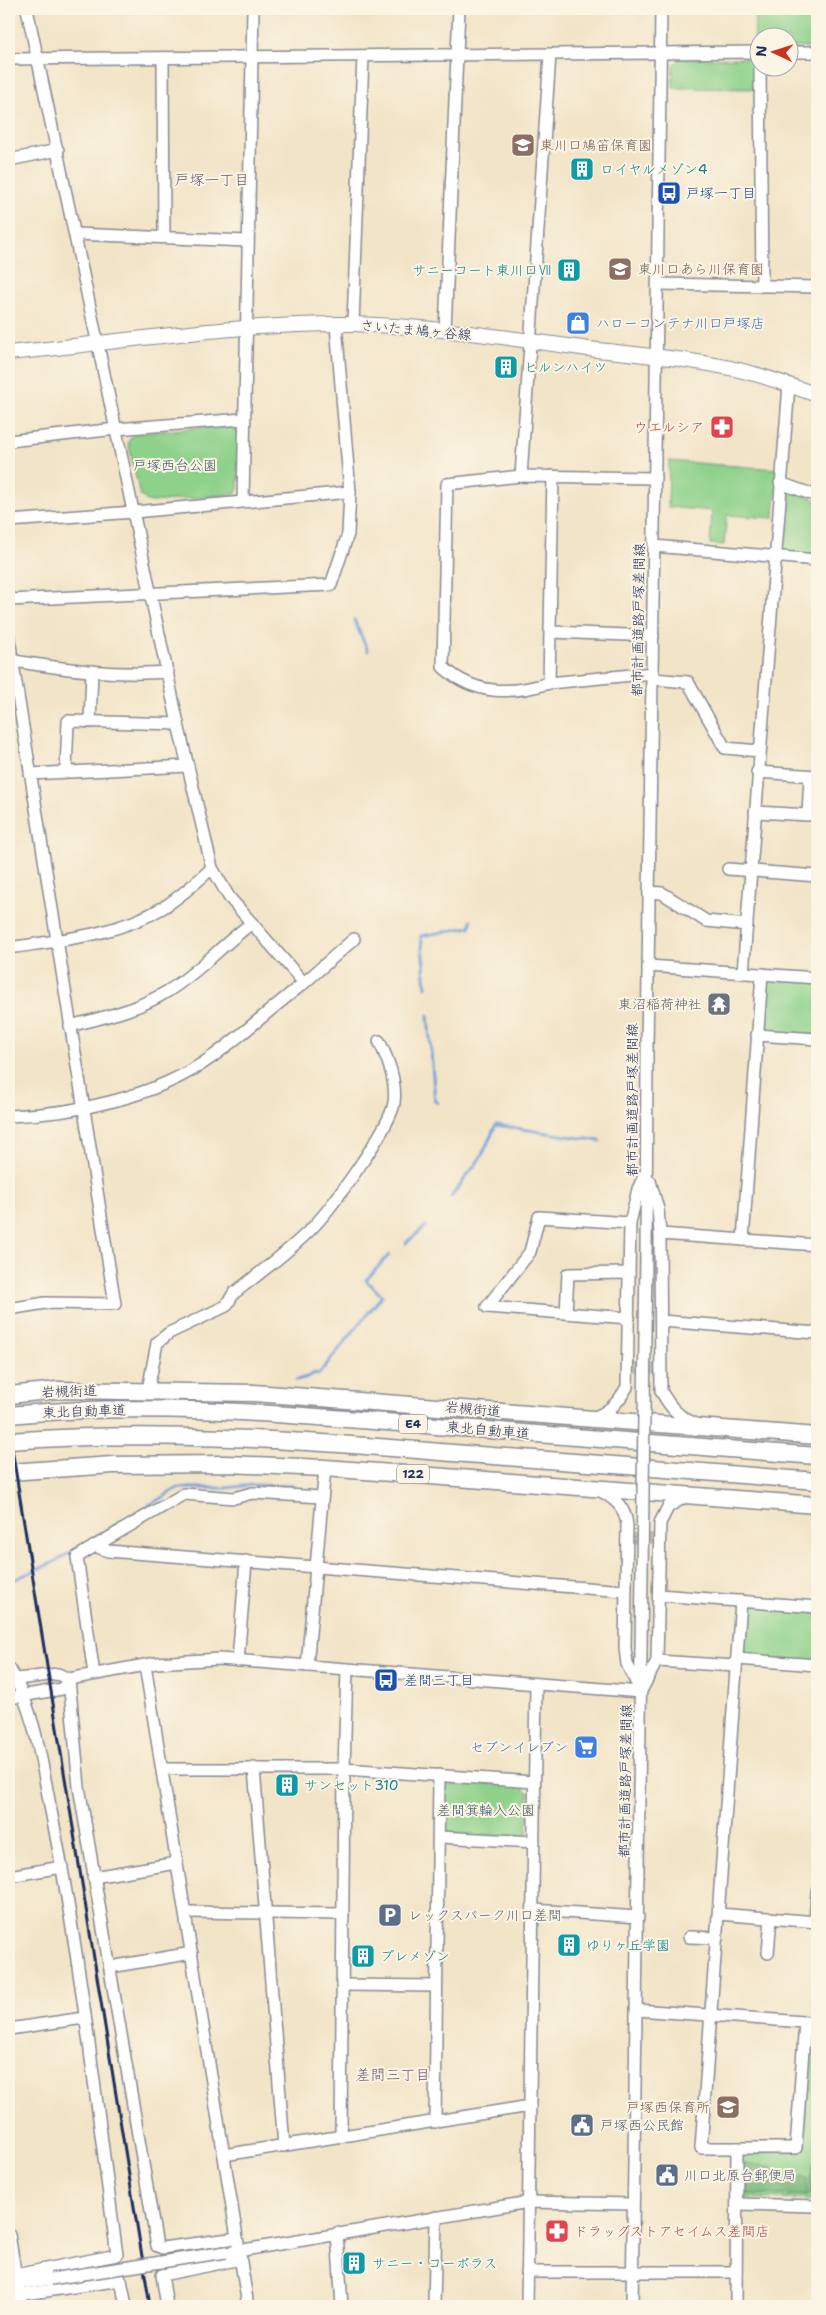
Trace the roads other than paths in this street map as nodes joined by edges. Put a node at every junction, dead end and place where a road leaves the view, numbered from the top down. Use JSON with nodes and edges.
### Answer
{"nodes":[{"id":1,"x":27,"y":9,"type":"edge"},
{"id":2,"x":253,"y":9,"type":"edge"},
{"id":3,"x":459,"y":9,"type":"edge"},
{"id":4,"x":661,"y":9,"type":"edge"},
{"id":5,"x":748,"y":52,"type":"edge"},
{"id":6,"x":798,"y":52,"type":"edge"},
{"id":7,"x":817,"y":52,"type":"edge"},
{"id":8,"x":660,"y":54,"type":"junction"},
{"id":9,"x":457,"y":55,"type":"junction"},
{"id":10,"x":550,"y":55,"type":"junction"},
{"id":11,"x":363,"y":56,"type":"junction"},
{"id":12,"x":253,"y":57,"type":"junction"},
{"id":13,"x":163,"y":58,"type":"junction"},
{"id":14,"x":9,"y":59,"type":"edge"},
{"id":15,"x":38,"y":59,"type":"junction"},
{"id":16,"x":760,"y":78,"type":"edge"},
{"id":17,"x":58,"y":150,"type":"junction"},
{"id":18,"x":9,"y":160,"type":"edge"},
{"id":19,"x":75,"y":234,"type":"junction"},
{"id":20,"x":164,"y":237,"type":"junction"},
{"id":21,"x":247,"y":241,"type":"junction"},
{"id":22,"x":658,"y":284,"type":"junction"},
{"id":23,"x":762,"y":286,"type":"junction"},
{"id":24,"x":817,"y":287,"type":"edge"},
{"id":25,"x":336,"y":324,"type":"junction"},
{"id":26,"x":353,"y":324,"type":"junction"},
{"id":27,"x":246,"y":329,"type":"junction"},
{"id":28,"x":446,"y":330,"type":"junction"},
{"id":29,"x":531,"y":341,"type":"junction"},
{"id":30,"x":99,"y":342,"type":"junction"},
{"id":31,"x":9,"y":353,"type":"edge"},
{"id":32,"x":657,"y":358,"type":"junction"},
{"id":33,"x":789,"y":385,"type":"junction"},
{"id":34,"x":817,"y":395,"type":"edge"},
{"id":35,"x":244,"y":419,"type":"junction"},
{"id":36,"x":116,"y":429,"type":"junction"},
{"id":37,"x":9,"y":440,"type":"edge"},
{"id":38,"x":521,"y":476,"type":"junction"},
{"id":39,"x":553,"y":476,"type":"junction"},
{"id":40,"x":655,"y":478,"type":"junction"},
{"id":41,"x":780,"y":483,"type":"junction"},
{"id":42,"x":350,"y":492,"type":"junction"},
{"id":43,"x":817,"y":496,"type":"edge"},
{"id":44,"x":243,"y":501,"type":"junction"},
{"id":45,"x":134,"y":512,"type":"junction"},
{"id":46,"x":9,"y":521,"type":"edge"},
{"id":47,"x":654,"y":546,"type":"junction"},
{"id":48,"x":775,"y":556,"type":"junction"},
{"id":49,"x":817,"y":560,"type":"edge"},
{"id":50,"x":152,"y":594,"type":"junction"},
{"id":51,"x":9,"y":600,"type":"edge"},
{"id":52,"x":551,"y":632,"type":"junction"},
{"id":53,"x":653,"y":636,"type":"junction"},
{"id":54,"x":9,"y":639,"type":"edge"},
{"id":55,"x":11,"y":660,"type":"edge"},
{"id":56,"x":92,"y":671,"type":"junction"},
{"id":57,"x":168,"y":672,"type":"junction"},
{"id":58,"x":652,"y":676,"type":"junction"},
{"id":59,"x":549,"y":683,"type":"junction"},
{"id":60,"x":90,"y":722,"type":"junction"},
{"id":61,"x":178,"y":724,"type":"junction"},
{"id":62,"x":759,"y":751,"type":"junction"},
{"id":63,"x":188,"y":766,"type":"junction"},
{"id":64,"x":66,"y":771,"type":"junction"},
{"id":65,"x":757,"y":772,"type":"junction"},
{"id":66,"x":30,"y":774,"type":"junction"},
{"id":67,"x":814,"y":776,"type":"edge"},
{"id":68,"x":755,"y":812,"type":"junction"},
{"id":69,"x":212,"y":868,"type":"junction"},
{"id":70,"x":728,"y":869,"type":"dead end"},
{"id":71,"x":750,"y":871,"type":"junction"},
{"id":72,"x":817,"y":876,"type":"edge"},
{"id":73,"x":649,"y":892,"type":"junction"},
{"id":74,"x":252,"y":923,"type":"junction"},
{"id":75,"x":747,"y":925,"type":"junction"},
{"id":76,"x":354,"y":939,"type":"dead end"},
{"id":77,"x":56,"y":941,"type":"junction"},
{"id":78,"x":9,"y":948,"type":"edge"},
{"id":79,"x":649,"y":966,"type":"junction"},
{"id":80,"x":743,"y":973,"type":"junction"},
{"id":81,"x":762,"y":974,"type":"junction"},
{"id":82,"x":817,"y":978,"type":"edge"},
{"id":83,"x":304,"y":983,"type":"junction"},
{"id":84,"x":70,"y":1026,"type":"junction"},
{"id":85,"x":757,"y":1035,"type":"junction"},
{"id":86,"x":817,"y":1040,"type":"edge"},
{"id":87,"x":379,"y":1041,"type":"dead end"},
{"id":88,"x":83,"y":1107,"type":"junction"},
{"id":89,"x":9,"y":1116,"type":"edge"},
{"id":90,"x":646,"y":1170,"type":"junction"},
{"id":91,"x":630,"y":1223,"type":"junction"},
{"id":92,"x":660,"y":1234,"type":"junction"},
{"id":93,"x":743,"y":1240,"type":"junction"},
{"id":94,"x":817,"y":1245,"type":"edge"},
{"id":95,"x":629,"y":1274,"type":"junction"},
{"id":96,"x":9,"y":1309,"type":"edge"},
{"id":97,"x":566,"y":1313,"type":"junction"},
{"id":98,"x":629,"y":1318,"type":"junction"},
{"id":99,"x":661,"y":1321,"type":"junction"},
{"id":100,"x":817,"y":1333,"type":"edge"},
{"id":101,"x":148,"y":1390,"type":"junction"},
{"id":102,"x":9,"y":1395,"type":"edge"},
{"id":103,"x":9,"y":1415,"type":"edge"},
{"id":104,"x":591,"y":1419,"type":"junction"},
{"id":105,"x":705,"y":1427,"type":"junction"},
{"id":106,"x":817,"y":1436,"type":"edge"},
{"id":107,"x":9,"y":1442,"type":"edge"},
{"id":108,"x":817,"y":1456,"type":"edge"},
{"id":109,"x":325,"y":1468,"type":"junction"},
{"id":110,"x":9,"y":1472,"type":"edge"},
{"id":111,"x":817,"y":1481,"type":"edge"},
{"id":112,"x":594,"y":1487,"type":"junction"},
{"id":113,"x":690,"y":1494,"type":"junction"},
{"id":114,"x":322,"y":1497,"type":"junction"},
{"id":115,"x":817,"y":1505,"type":"edge"},
{"id":116,"x":95,"y":1546,"type":"junction"},
{"id":117,"x":246,"y":1561,"type":"junction"},
{"id":118,"x":315,"y":1566,"type":"junction"},
{"id":119,"x":626,"y":1591,"type":"junction"},
{"id":120,"x":659,"y":1595,"type":"junction"},
{"id":121,"x":741,"y":1602,"type":"junction"},
{"id":122,"x":817,"y":1607,"type":"edge"},
{"id":123,"x":238,"y":1661,"type":"junction"},
{"id":124,"x":657,"y":1661,"type":"junction"},
{"id":125,"x":737,"y":1663,"type":"junction"},
{"id":126,"x":145,"y":1665,"type":"junction"},
{"id":127,"x":817,"y":1665,"type":"edge"},
{"id":128,"x":307,"y":1666,"type":"junction"},
{"id":129,"x":9,"y":1668,"type":"edge"},
{"id":130,"x":347,"y":1669,"type":"junction"},
{"id":131,"x":94,"y":1674,"type":"junction"},
{"id":132,"x":12,"y":1679,"type":"edge"},
{"id":133,"x":69,"y":1679,"type":"junction"},
{"id":134,"x":536,"y":1684,"type":"junction"},
{"id":135,"x":641,"y":1692,"type":"junction"},
{"id":136,"x":23,"y":1696,"type":"junction"},
{"id":137,"x":9,"y":1698,"type":"edge"},
{"id":138,"x":254,"y":1768,"type":"junction"},
{"id":139,"x":162,"y":1769,"type":"junction"},
{"id":140,"x":344,"y":1769,"type":"junction"},
{"id":141,"x":439,"y":1775,"type":"junction"},
{"id":142,"x":534,"y":1782,"type":"junction"},
{"id":143,"x":439,"y":1837,"type":"junction"},
{"id":144,"x":534,"y":1842,"type":"junction"},
{"id":145,"x":177,"y":1863,"type":"junction"},
{"id":146,"x":62,"y":1867,"type":"junction"},
{"id":147,"x":9,"y":1876,"type":"edge"},
{"id":148,"x":93,"y":1877,"type":"junction"},
{"id":149,"x":817,"y":1892,"type":"edge"},
{"id":150,"x":533,"y":1910,"type":"junction"},
{"id":151,"x":185,"y":1912,"type":"junction"},
{"id":152,"x":265,"y":1913,"type":"junction"},
{"id":153,"x":343,"y":1914,"type":"junction"},
{"id":154,"x":720,"y":1914,"type":"junction"},
{"id":155,"x":638,"y":1917,"type":"junction"},
{"id":156,"x":771,"y":1918,"type":"junction"},
{"id":157,"x":816,"y":1922,"type":"edge"},
{"id":158,"x":690,"y":1937,"type":"dead end"},
{"id":159,"x":717,"y":1938,"type":"junction"},
{"id":160,"x":192,"y":1953,"type":"junction"},
{"id":161,"x":768,"y":1953,"type":"dead end"},
{"id":162,"x":110,"y":1967,"type":"junction"},
{"id":163,"x":342,"y":1985,"type":"junction"},
{"id":164,"x":436,"y":1986,"type":"junction"},
{"id":165,"x":637,"y":2010,"type":"junction"},
{"id":166,"x":712,"y":2015,"type":"junction"},
{"id":167,"x":84,"y":2018,"type":"junction"},
{"id":168,"x":805,"y":2022,"type":"junction"},
{"id":169,"x":817,"y":2023,"type":"edge"},
{"id":170,"x":9,"y":2029,"type":"edge"},
{"id":171,"x":530,"y":2106,"type":"junction"},
{"id":172,"x":435,"y":2122,"type":"junction"},
{"id":173,"x":342,"y":2136,"type":"junction"},
{"id":174,"x":284,"y":2146,"type":"junction"},
{"id":175,"x":737,"y":2148,"type":"junction"},
{"id":176,"x":224,"y":2156,"type":"junction"},
{"id":177,"x":529,"y":2202,"type":"junction"},
{"id":178,"x":634,"y":2204,"type":"junction"},
{"id":179,"x":737,"y":2204,"type":"junction"},
{"id":180,"x":817,"y":2206,"type":"edge"},
{"id":181,"x":436,"y":2217,"type":"junction"},
{"id":182,"x":337,"y":2234,"type":"junction"},
{"id":183,"x":9,"y":2235,"type":"edge"},
{"id":184,"x":237,"y":2238,"type":"junction"},
{"id":185,"x":240,"y":2255,"type":"junction"},
{"id":186,"x":528,"y":2272,"type":"junction"},
{"id":187,"x":736,"y":2272,"type":"junction"},
{"id":188,"x":633,"y":2274,"type":"junction"},
{"id":189,"x":16,"y":2289,"type":"edge"},
{"id":190,"x":126,"y":2306,"type":"edge"},
{"id":191,"x":167,"y":2306,"type":"edge"},
{"id":192,"x":248,"y":2306,"type":"edge"},
{"id":193,"x":342,"y":2306,"type":"edge"},
{"id":194,"x":434,"y":2306,"type":"edge"},
{"id":195,"x":527,"y":2306,"type":"edge"},
{"id":196,"x":632,"y":2306,"type":"edge"},
{"id":197,"x":736,"y":2306,"type":"edge"}],
"edges":[{"from":1,"to":15,"type":"street"},
{"from":2,"to":12,"type":"street"},
{"from":3,"to":9,"type":"street"},
{"from":4,"to":8,"type":"street","name":"都市計画道路戸塚差間線"},
{"from":5,"to":8,"type":"street"},
{"from":6,"to":7,"type":"street"},
{"from":8,"to":10,"type":"street"},
{"from":8,"to":22,"type":"street","name":"都市計画道路戸塚差間線"},
{"from":9,"to":10,"type":"street"},
{"from":9,"to":11,"type":"street"},
{"from":9,"to":28,"type":"street"},
{"from":10,"to":29,"type":"street"},
{"from":11,"to":12,"type":"street"},
{"from":11,"to":26,"type":"street"},
{"from":12,"to":13,"type":"street"},
{"from":12,"to":21,"type":"street"},
{"from":13,"to":15,"type":"street"},
{"from":13,"to":20,"type":"street"},
{"from":14,"to":15,"type":"street"},
{"from":15,"to":17,"type":"street"},
{"from":16,"to":23,"type":"street"},
{"from":17,"to":18,"type":"street"},
{"from":17,"to":19,"type":"street"},
{"from":19,"to":20,"type":"street"},
{"from":19,"to":30,"type":"street"},
{"from":20,"to":21,"type":"street"},
{"from":21,"to":27,"type":"street"},
{"from":22,"to":23,"type":"street"},
{"from":22,"to":32,"type":"street","name":"都市計画道路戸塚差間線"},
{"from":23,"to":24,"type":"street"},
{"from":25,"to":26,"type":"main road","name":"さいたま鳩ヶ谷線"},
{"from":25,"to":27,"type":"main road","name":"さいたま鳩ヶ谷線"},
{"from":25,"to":42,"type":"street"},
{"from":26,"to":28,"type":"main road","name":"さいたま鳩ヶ谷線"},
{"from":27,"to":30,"type":"main road","name":"さいたま鳩ヶ谷線"},
{"from":27,"to":35,"type":"street"},
{"from":28,"to":29,"type":"main road","name":"さいたま鳩ヶ谷線"},
{"from":29,"to":32,"type":"main road","name":"さいたま鳩ヶ谷線"},
{"from":29,"to":38,"type":"street"},
{"from":30,"to":31,"type":"main road","name":"さいたま鳩ヶ谷線"},
{"from":30,"to":36,"type":"street"},
{"from":32,"to":33,"type":"main road","name":"さいたま鳩ヶ谷線"},
{"from":32,"to":40,"type":"street","name":"都市計画道路戸塚差間線"},
{"from":33,"to":34,"type":"main road","name":"さいたま鳩ヶ谷線"},
{"from":33,"to":41,"type":"street"},
{"from":35,"to":36,"type":"street"},
{"from":35,"to":44,"type":"street"},
{"from":36,"to":37,"type":"street"},
{"from":36,"to":45,"type":"street"},
{"from":38,"to":39,"type":"street"},
{"from":38,"to":59,"type":"street"},
{"from":39,"to":40,"type":"street"},
{"from":39,"to":52,"type":"street"},
{"from":40,"to":47,"type":"street","name":"都市計画道路戸塚差間線"},
{"from":41,"to":43,"type":"street"},
{"from":41,"to":48,"type":"street"},
{"from":42,"to":44,"type":"street"},
{"from":42,"to":50,"type":"street"},
{"from":44,"to":45,"type":"street"},
{"from":45,"to":46,"type":"street"},
{"from":45,"to":50,"type":"street"},
{"from":47,"to":48,"type":"street"},
{"from":47,"to":53,"type":"street","name":"都市計画道路戸塚差間線"},
{"from":48,"to":49,"type":"street"},
{"from":48,"to":62,"type":"street"},
{"from":50,"to":51,"type":"street"},
{"from":50,"to":57,"type":"street"},
{"from":52,"to":53,"type":"street"},
{"from":52,"to":59,"type":"street"},
{"from":53,"to":58,"type":"street","name":"都市計画道路戸塚差間線"},
{"from":54,"to":55,"type":"street"},
{"from":55,"to":56,"type":"street"},
{"from":55,"to":66,"type":"street"},
{"from":56,"to":57,"type":"street"},
{"from":56,"to":60,"type":"street"},
{"from":57,"to":61,"type":"street"},
{"from":58,"to":59,"type":"street"},
{"from":58,"to":62,"type":"street"},
{"from":58,"to":73,"type":"street","name":"都市計画道路戸塚差間線"},
{"from":60,"to":61,"type":"street"},
{"from":60,"to":64,"type":"street"},
{"from":61,"to":63,"type":"street"},
{"from":62,"to":65,"type":"street"},
{"from":63,"to":64,"type":"street"},
{"from":63,"to":69,"type":"street"},
{"from":64,"to":66,"type":"street"},
{"from":65,"to":67,"type":"street"},
{"from":65,"to":68,"type":"street"},
{"from":66,"to":77,"type":"street"},
{"from":67,"to":68,"type":"street"},
{"from":68,"to":71,"type":"street"},
{"from":69,"to":74,"type":"street"},
{"from":69,"to":77,"type":"street"},
{"from":70,"to":71,"type":"street"},
{"from":71,"to":72,"type":"street"},
{"from":71,"to":75,"type":"street"},
{"from":73,"to":75,"type":"street"},
{"from":73,"to":79,"type":"street","name":"都市計画道路戸塚差間線"},
{"from":74,"to":83,"type":"street"},
{"from":74,"to":84,"type":"street"},
{"from":75,"to":80,"type":"street"},
{"from":76,"to":83,"type":"street"},
{"from":77,"to":78,"type":"street"},
{"from":77,"to":84,"type":"street"},
{"from":79,"to":80,"type":"street"},
{"from":79,"to":90,"type":"street","name":"都市計画道路戸塚差間線"},
{"from":80,"to":81,"type":"street"},
{"from":81,"to":82,"type":"street"},
{"from":81,"to":85,"type":"street"},
{"from":83,"to":88,"type":"street"},
{"from":84,"to":88,"type":"street"},
{"from":85,"to":86,"type":"street"},
{"from":85,"to":93,"type":"street"},
{"from":87,"to":101,"type":"street"},
{"from":88,"to":89,"type":"street"},
{"from":88,"to":96,"type":"street"},
{"from":90,"to":91,"type":"street"},
{"from":90,"to":92,"type":"street"},
{"from":90,"to":135,"type":"street","name":"都市計画道路戸塚差間線","bridge":true},
{"from":91,"to":95,"type":"street"},
{"from":91,"to":97,"type":"street"},
{"from":92,"to":93,"type":"street"},
{"from":92,"to":99,"type":"street"},
{"from":93,"to":94,"type":"street"},
{"from":95,"to":97,"type":"street"},
{"from":95,"to":98,"type":"street"},
{"from":97,"to":98,"type":"street"},
{"from":98,"to":104,"type":"street"},
{"from":99,"to":100,"type":"street"},
{"from":99,"to":105,"type":"street"},
{"from":101,"to":102,"type":"highway","name":"岩槻街道"},
{"from":101,"to":104,"type":"highway","name":"岩槻街道"},
{"from":103,"to":108,"type":"highway","name":"東北自動車道","number":"E4"},
{"from":104,"to":105,"type":"highway","name":"岩槻街道"},
{"from":105,"to":106,"type":"highway","name":"岩槻街道"},
{"from":107,"to":111,"type":"highway","name":"東北自動車道","number":"E4"},
{"from":109,"to":110,"type":"highway","number":"122"},
{"from":109,"to":112,"type":"highway","number":"122"},
{"from":109,"to":114,"type":"street"},
{"from":112,"to":113,"type":"highway","number":"122"},
{"from":112,"to":119,"type":"street"},
{"from":113,"to":115,"type":"highway","number":"122"},
{"from":113,"to":120,"type":"street"},
{"from":114,"to":116,"type":"street"},
{"from":114,"to":118,"type":"street"},
{"from":116,"to":117,"type":"street"},
{"from":116,"to":131,"type":"street"},
{"from":117,"to":118,"type":"street"},
{"from":117,"to":123,"type":"street"},
{"from":118,"to":119,"type":"street"},
{"from":118,"to":128,"type":"street"},
{"from":119,"to":135,"type":"street"},
{"from":120,"to":121,"type":"street"},
{"from":120,"to":124,"type":"street"},
{"from":121,"to":122,"type":"street"},
{"from":121,"to":125,"type":"street"},
{"from":123,"to":126,"type":"street"},
{"from":123,"to":128,"type":"street"},
{"from":124,"to":125,"type":"street"},
{"from":124,"to":135,"type":"street"},
{"from":125,"to":127,"type":"street"},
{"from":125,"to":154,"type":"street"},
{"from":126,"to":131,"type":"street"},
{"from":126,"to":139,"type":"street"},
{"from":128,"to":130,"type":"street"},
{"from":129,"to":132,"type":"street"},
{"from":130,"to":134,"type":"street"},
{"from":130,"to":140,"type":"street"},
{"from":131,"to":133,"type":"street"},
{"from":132,"to":133,"type":"street"},
{"from":132,"to":136,"type":"street"},
{"from":133,"to":136,"type":"street"},
{"from":133,"to":148,"type":"street"},
{"from":134,"to":135,"type":"street"},
{"from":134,"to":142,"type":"street"},
{"from":135,"to":155,"type":"street","name":"都市計画道路戸塚差間線"},
{"from":136,"to":137,"type":"street"},
{"from":136,"to":146,"type":"street"},
{"from":138,"to":139,"type":"street"},
{"from":138,"to":140,"type":"street"},
{"from":138,"to":152,"type":"street"},
{"from":139,"to":145,"type":"street"},
{"from":140,"to":141,"type":"street"},
{"from":140,"to":153,"type":"street"},
{"from":141,"to":142,"type":"street"},
{"from":141,"to":143,"type":"street"},
{"from":142,"to":144,"type":"street"},
{"from":143,"to":144,"type":"street"},
{"from":143,"to":164,"type":"street"},
{"from":144,"to":150,"type":"street"},
{"from":145,"to":148,"type":"street"},
{"from":145,"to":151,"type":"street"},
{"from":146,"to":147,"type":"street"},
{"from":146,"to":167,"type":"street"},
{"from":148,"to":162,"type":"street"},
{"from":149,"to":157,"type":"street"},
{"from":150,"to":155,"type":"street"},
{"from":150,"to":171,"type":"street"},
{"from":151,"to":152,"type":"street"},
{"from":151,"to":160,"type":"street"},
{"from":152,"to":153,"type":"street"},
{"from":152,"to":174,"type":"street"},
{"from":153,"to":163,"type":"street"},
{"from":154,"to":156,"type":"street"},
{"from":154,"to":159,"type":"street"},
{"from":155,"to":165,"type":"street","name":"都市計画道路戸塚差間線"},
{"from":156,"to":157,"type":"street"},
{"from":156,"to":161,"type":"street"},
{"from":158,"to":159,"type":"street"},
{"from":159,"to":166,"type":"street"},
{"from":160,"to":162,"type":"street"},
{"from":160,"to":176,"type":"street"},
{"from":162,"to":184,"type":"street"},
{"from":163,"to":164,"type":"street"},
{"from":163,"to":173,"type":"street"},
{"from":164,"to":172,"type":"street"},
{"from":165,"to":166,"type":"street"},
{"from":165,"to":178,"type":"street","name":"都市計画道路戸塚差間線"},
{"from":166,"to":168,"type":"street"},
{"from":166,"to":175,"type":"street"},
{"from":167,"to":170,"type":"street"},
{"from":167,"to":189,"type":"street"},
{"from":168,"to":169,"type":"street"},
{"from":168,"to":175,"type":"street"},
{"from":171,"to":172,"type":"street"},
{"from":171,"to":177,"type":"street"},
{"from":172,"to":173,"type":"street"},
{"from":173,"to":174,"type":"street"},
{"from":174,"to":176,"type":"street"},
{"from":175,"to":179,"type":"street"},
{"from":176,"to":184,"type":"street"},
{"from":177,"to":178,"type":"street"},
{"from":177,"to":181,"type":"street"},
{"from":177,"to":186,"type":"street"},
{"from":178,"to":188,"type":"street","name":"都市計画道路戸塚差間線"},
{"from":179,"to":180,"type":"street"},
{"from":179,"to":187,"type":"street"},
{"from":181,"to":182,"type":"street"},
{"from":181,"to":194,"type":"street"},
{"from":182,"to":185,"type":"street"},
{"from":182,"to":193,"type":"street"},
{"from":183,"to":189,"type":"street"},
{"from":184,"to":185,"type":"street"},
{"from":185,"to":189,"type":"street","bridge":true},
{"from":185,"to":191,"type":"street"},
{"from":185,"to":192,"type":"street"},
{"from":186,"to":188,"type":"street"},
{"from":186,"to":195,"type":"street"},
{"from":187,"to":188,"type":"street"},
{"from":187,"to":197,"type":"street"},
{"from":188,"to":196,"type":"street","name":"都市計画道路戸塚差間線"},
{"from":189,"to":190,"type":"street"}]}
